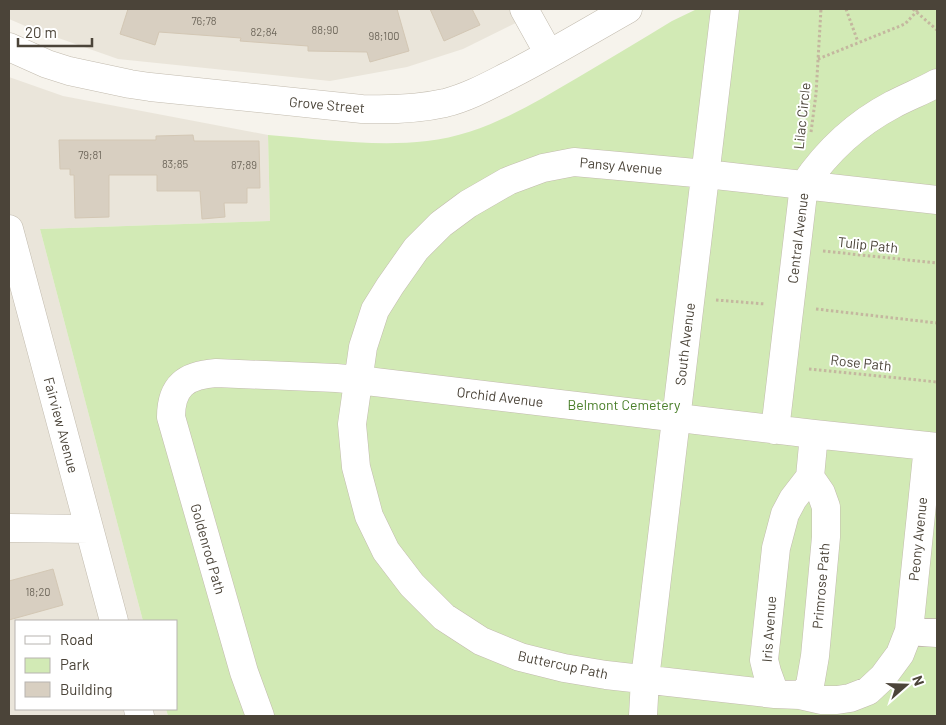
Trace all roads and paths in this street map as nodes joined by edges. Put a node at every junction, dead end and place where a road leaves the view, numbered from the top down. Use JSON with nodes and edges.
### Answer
{"nodes":[{"id":1,"x":524,"y":9,"type":"edge"},
{"id":2,"x":628,"y":9,"type":"edge"},
{"id":3,"x":725,"y":9,"type":"edge"},
{"id":4,"x":821,"y":9,"type":"edge"},
{"id":5,"x":846,"y":9,"type":"edge"},
{"id":6,"x":913,"y":9,"type":"edge"},
{"id":7,"x":919,"y":9,"type":"edge"},
{"id":8,"x":916,"y":12,"type":"junction"},
{"id":9,"x":937,"y":30,"type":"edge"},
{"id":10,"x":858,"y":42,"type":"junction"},
{"id":11,"x":9,"y":47,"type":"edge"},
{"id":12,"x":549,"y":54,"type":"junction"},
{"id":13,"x":818,"y":59,"type":"junction"},
{"id":14,"x":937,"y":83,"type":"edge"},
{"id":15,"x":706,"y":174,"type":"junction"},
{"id":16,"x":808,"y":180,"type":"junction"},
{"id":17,"x":937,"y":200,"type":"edge"},
{"id":18,"x":9,"y":229,"type":"edge"},
{"id":19,"x":797,"y":248,"type":"junction"},
{"id":20,"x":13,"y":258,"type":"edge"},
{"id":21,"x":937,"y":263,"type":"edge"},
{"id":22,"x":783,"y":366,"type":"junction"},
{"id":23,"x":358,"y":380,"type":"junction"},
{"id":24,"x":937,"y":382,"type":"edge"},
{"id":25,"x":183,"y":383,"type":"joint"},
{"id":26,"x":677,"y":418,"type":"junction"},
{"id":27,"x":776,"y":430,"type":"junction"},
{"id":28,"x":814,"y":434,"type":"junction"},
{"id":29,"x":933,"y":447,"type":"edge"},
{"id":30,"x":810,"y":477,"type":"junction"},
{"id":31,"x":9,"y":528,"type":"edge"},
{"id":32,"x":89,"y":529,"type":"junction"},
{"id":33,"x":114,"y":620,"type":"edge"},
{"id":34,"x":909,"y":632,"type":"junction"},
{"id":35,"x":937,"y":633,"type":"edge"},
{"id":36,"x":645,"y":679,"type":"junction"},
{"id":37,"x":788,"y":695,"type":"junction"},
{"id":38,"x":260,"y":716,"type":"edge"},
{"id":39,"x":643,"y":716,"type":"edge"}],
"edges":[{"from":1,"to":12,"type":"street"},
{"from":2,"to":12,"type":"street","name":"Grove Street"},
{"from":3,"to":15,"type":"street","name":"South Avenue"},
{"from":4,"to":13,"type":"path","name":"Lilac Circle"},
{"from":5,"to":10,"type":"path"},
{"from":6,"to":8,"type":"path"},
{"from":7,"to":8,"type":"path"},
{"from":8,"to":9,"type":"path"},
{"from":8,"to":10,"type":"path"},
{"from":10,"to":13,"type":"path"},
{"from":11,"to":12,"type":"street","name":"Grove Street"},
{"from":13,"to":16,"type":"path","name":"Lilac Circle"},
{"from":14,"to":16,"type":"street","name":"Central Avenue"},
{"from":15,"to":16,"type":"street","name":"Pansy Avenue"},
{"from":15,"to":23,"type":"street","name":"Pansy Avenue"},
{"from":15,"to":26,"type":"street","name":"South Avenue"},
{"from":16,"to":17,"type":"street","name":"Pansy Avenue"},
{"from":16,"to":19,"type":"street","name":"Central Avenue"},
{"from":18,"to":20,"type":"street","name":"Fairview Avenue"},
{"from":19,"to":21,"type":"path","name":"Tulip Path"},
{"from":19,"to":22,"type":"street","name":"Central Avenue"},
{"from":20,"to":32,"type":"street","name":"Fairview Avenue"},
{"from":22,"to":24,"type":"path","name":"Rose Path"},
{"from":22,"to":27,"type":"street","name":"Central Avenue"},
{"from":23,"to":25,"type":"street","name":"Orchid Avenue"},
{"from":23,"to":26,"type":"street","name":"Orchid Avenue"},
{"from":23,"to":36,"type":"street","name":"Buttercup Path"},
{"from":25,"to":38,"type":"street","name":"Goldenrod Path"},
{"from":26,"to":27,"type":"street","name":"Orchid Avenue"},
{"from":26,"to":36,"type":"street","name":"South Avenue"},
{"from":27,"to":28,"type":"street","name":"Orchid Avenue"},
{"from":28,"to":29,"type":"street","name":"Orchid Avenue"},
{"from":28,"to":30,"type":"street"},
{"from":29,"to":34,"type":"street","name":"Peony Avenue"},
{"from":30,"to":37,"type":"street","name":"Iris Avenue"},
{"from":30,"to":37,"type":"street","name":"Primrose Path"},
{"from":31,"to":32,"type":"street"},
{"from":32,"to":33,"type":"street","name":"Fairview Avenue"},
{"from":34,"to":35,"type":"street"},
{"from":34,"to":37,"type":"street"},
{"from":36,"to":37,"type":"street","name":"Buttercup Path"},
{"from":36,"to":39,"type":"street"}]}
